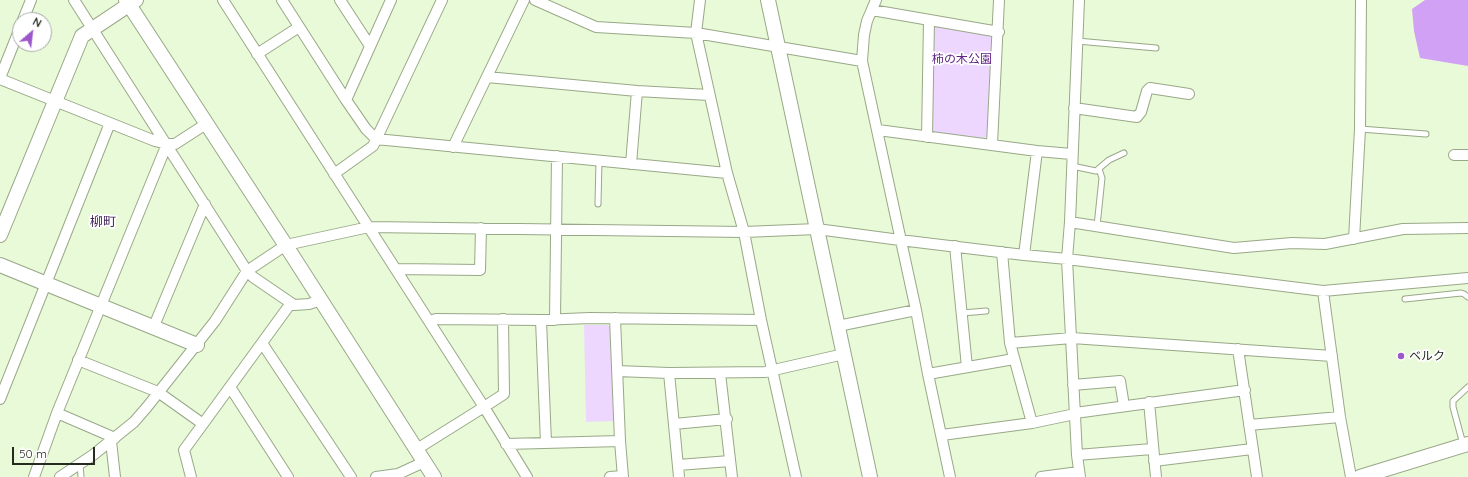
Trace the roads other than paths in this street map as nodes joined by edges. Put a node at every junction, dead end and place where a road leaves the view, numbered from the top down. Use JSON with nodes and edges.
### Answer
{"nodes":[{"id":1,"x":31,"y":0,"type":"edge"},
{"id":2,"x":74,"y":0,"type":"edge"},
{"id":3,"x":223,"y":0,"type":"edge"},
{"id":4,"x":282,"y":0,"type":"edge"},
{"id":5,"x":340,"y":0,"type":"edge"},
{"id":6,"x":391,"y":0,"type":"edge"},
{"id":7,"x":442,"y":0,"type":"edge"},
{"id":8,"x":524,"y":0,"type":"edge"},
{"id":9,"x":534,"y":0,"type":"edge"},
{"id":10,"x":700,"y":0,"type":"edge"},
{"id":11,"x":768,"y":0,"type":"edge"},
{"id":12,"x":999,"y":0,"type":"edge"},
{"id":13,"x":1079,"y":0,"type":"edge"},
{"id":14,"x":1361,"y":0,"type":"edge"},
{"id":15,"x":131,"y":2,"type":"edge"},
{"id":16,"x":874,"y":5,"type":"edge"},
{"id":17,"x":26,"y":12,"type":"edge"},
{"id":18,"x":929,"y":20,"type":"junction"},
{"id":19,"x":299,"y":27,"type":"junction"},
{"id":20,"x":93,"y":28,"type":"junction"},
{"id":21,"x":999,"y":32,"type":"junction"},
{"id":22,"x":696,"y":33,"type":"junction"},
{"id":23,"x":1077,"y":41,"type":"junction"},
{"id":24,"x":370,"y":46,"type":"junction"},
{"id":25,"x":778,"y":47,"type":"junction"},
{"id":26,"x":12,"y":48,"type":"edge"},
{"id":27,"x":1156,"y":48,"type":"dead end"},
{"id":28,"x":257,"y":54,"type":"junction"},
{"id":29,"x":862,"y":61,"type":"junction"},
{"id":30,"x":487,"y":77,"type":"junction"},
{"id":31,"x":0,"y":79,"type":"edge"},
{"id":32,"x":637,"y":91,"type":"junction"},
{"id":33,"x":1189,"y":94,"type":"dead end"},
{"id":34,"x":709,"y":95,"type":"junction"},
{"id":35,"x":346,"y":100,"type":"junction"},
{"id":36,"x":55,"y":101,"type":"junction"},
{"id":37,"x":1074,"y":108,"type":"junction"},
{"id":38,"x":110,"y":123,"type":"junction"},
{"id":39,"x":206,"y":124,"type":"junction"},
{"id":40,"x":1360,"y":129,"type":"junction"},
{"id":41,"x":878,"y":130,"type":"junction"},
{"id":42,"x":1426,"y":134,"type":"dead end"},
{"id":43,"x":927,"y":137,"type":"junction"},
{"id":44,"x":376,"y":139,"type":"junction"},
{"id":45,"x":167,"y":144,"type":"junction"},
{"id":46,"x":992,"y":144,"type":"junction"},
{"id":47,"x":453,"y":147,"type":"junction"},
{"id":48,"x":1037,"y":151,"type":"junction"},
{"id":49,"x":1124,"y":153,"type":"dead end"},
{"id":50,"x":1072,"y":154,"type":"junction"},
{"id":51,"x":1454,"y":155,"type":"dead end"},
{"id":52,"x":1468,"y":155,"type":"edge"},
{"id":53,"x":558,"y":156,"type":"junction"},
{"id":54,"x":599,"y":161,"type":"junction"},
{"id":55,"x":631,"y":164,"type":"junction"},
{"id":56,"x":1072,"y":166,"type":"junction"},
{"id":57,"x":1099,"y":169,"type":"junction"},
{"id":58,"x":727,"y":173,"type":"junction"},
{"id":59,"x":334,"y":174,"type":"junction"},
{"id":60,"x":205,"y":204,"type":"junction"},
{"id":61,"x":598,"y":204,"type":"dead end"},
{"id":62,"x":1070,"y":222,"type":"junction"},
{"id":63,"x":1097,"y":226,"type":"junction"},
{"id":64,"x":369,"y":227,"type":"junction"},
{"id":65,"x":481,"y":228,"type":"junction"},
{"id":66,"x":817,"y":228,"type":"junction"},
{"id":67,"x":1468,"y":228,"type":"edge"},
{"id":68,"x":556,"y":230,"type":"junction"},
{"id":69,"x":744,"y":232,"type":"junction"},
{"id":70,"x":0,"y":235,"type":"edge"},
{"id":71,"x":1354,"y":239,"type":"junction"},
{"id":72,"x":900,"y":240,"type":"junction"},
{"id":73,"x":286,"y":245,"type":"junction"},
{"id":74,"x":956,"y":246,"type":"junction"},
{"id":75,"x":1002,"y":252,"type":"junction"},
{"id":76,"x":1024,"y":255,"type":"junction"},
{"id":77,"x":1067,"y":259,"type":"junction"},
{"id":78,"x":0,"y":265,"type":"edge"},
{"id":79,"x":396,"y":269,"type":"junction"},
{"id":80,"x":247,"y":271,"type":"junction"},
{"id":81,"x":1468,"y":278,"type":"edge"},
{"id":82,"x":47,"y":283,"type":"junction"},
{"id":83,"x":1323,"y":291,"type":"junction"},
{"id":84,"x":1468,"y":297,"type":"edge"},
{"id":85,"x":1405,"y":299,"type":"dead end"},
{"id":86,"x":321,"y":300,"type":"junction"},
{"id":87,"x":291,"y":303,"type":"junction"},
{"id":88,"x":101,"y":305,"type":"junction"},
{"id":89,"x":916,"y":310,"type":"junction"},
{"id":90,"x":986,"y":311,"type":"dead end"},
{"id":91,"x":962,"y":312,"type":"junction"},
{"id":92,"x":616,"y":318,"type":"junction"},
{"id":93,"x":503,"y":319,"type":"junction"},
{"id":94,"x":541,"y":320,"type":"junction"},
{"id":95,"x":555,"y":320,"type":"junction"},
{"id":96,"x":761,"y":320,"type":"junction"},
{"id":97,"x":429,"y":321,"type":"junction"},
{"id":98,"x":154,"y":326,"type":"junction"},
{"id":99,"x":838,"y":326,"type":"junction"},
{"id":100,"x":1072,"y":338,"type":"junction"},
{"id":101,"x":262,"y":343,"type":"junction"},
{"id":102,"x":1010,"y":343,"type":"junction"},
{"id":103,"x":197,"y":345,"type":"junction"},
{"id":104,"x":1238,"y":349,"type":"junction"},
{"id":105,"x":844,"y":354,"type":"junction"},
{"id":106,"x":1332,"y":356,"type":"junction"},
{"id":107,"x":78,"y":360,"type":"junction"},
{"id":108,"x":1014,"y":360,"type":"junction"},
{"id":109,"x":967,"y":367,"type":"junction"},
{"id":110,"x":772,"y":370,"type":"junction"},
{"id":111,"x":617,"y":371,"type":"junction"},
{"id":112,"x":669,"y":373,"type":"junction"},
{"id":113,"x":720,"y":373,"type":"junction"},
{"id":114,"x":928,"y":374,"type":"junction"},
{"id":115,"x":1073,"y":385,"type":"junction"},
{"id":116,"x":230,"y":387,"type":"junction"},
{"id":117,"x":1468,"y":387,"type":"edge"},
{"id":118,"x":1245,"y":390,"type":"junction"},
{"id":119,"x":158,"y":392,"type":"junction"},
{"id":120,"x":0,"y":399,"type":"edge"},
{"id":121,"x":1148,"y":402,"type":"junction"},
{"id":122,"x":1124,"y":406,"type":"junction"},
{"id":123,"x":484,"y":407,"type":"junction"},
{"id":124,"x":57,"y":413,"type":"junction"},
{"id":125,"x":1075,"y":414,"type":"junction"},
{"id":126,"x":1340,"y":417,"type":"junction"},
{"id":127,"x":727,"y":419,"type":"junction"},
{"id":128,"x":1032,"y":423,"type":"junction"},
{"id":129,"x":203,"y":424,"type":"junction"},
{"id":130,"x":674,"y":424,"type":"junction"},
{"id":131,"x":1249,"y":425,"type":"junction"},
{"id":132,"x":942,"y":435,"type":"junction"},
{"id":133,"x":113,"y":439,"type":"junction"},
{"id":134,"x":620,"y":441,"type":"junction"},
{"id":135,"x":546,"y":443,"type":"junction"},
{"id":136,"x":506,"y":444,"type":"junction"},
{"id":137,"x":1466,"y":444,"type":"edge"},
{"id":138,"x":417,"y":449,"type":"junction"},
{"id":139,"x":1252,"y":449,"type":"junction"},
{"id":140,"x":1152,"y":450,"type":"junction"},
{"id":141,"x":1077,"y":455,"type":"junction"},
{"id":142,"x":730,"y":461,"type":"junction"},
{"id":143,"x":1154,"y":461,"type":"junction"},
{"id":144,"x":424,"y":462,"type":"junction"},
{"id":145,"x":80,"y":463,"type":"junction"},
{"id":146,"x":678,"y":465,"type":"junction"},
{"id":147,"x":1080,"y":474,"type":"edge"},
{"id":148,"x":397,"y":475,"type":"edge"},
{"id":149,"x":189,"y":476,"type":"edge"},
{"id":150,"x":34,"y":477,"type":"edge"},
{"id":151,"x":60,"y":477,"type":"edge"},
{"id":152,"x":81,"y":477,"type":"edge"},
{"id":153,"x":115,"y":477,"type":"edge"},
{"id":154,"x":288,"y":477,"type":"edge"},
{"id":155,"x":351,"y":477,"type":"edge"},
{"id":156,"x":376,"y":477,"type":"edge"},
{"id":157,"x":434,"y":477,"type":"edge"},
{"id":158,"x":527,"y":477,"type":"edge"},
{"id":159,"x":610,"y":477,"type":"edge"},
{"id":160,"x":623,"y":477,"type":"edge"},
{"id":161,"x":679,"y":477,"type":"edge"},
{"id":162,"x":732,"y":477,"type":"edge"},
{"id":163,"x":796,"y":477,"type":"edge"},
{"id":164,"x":870,"y":477,"type":"edge"},
{"id":165,"x":950,"y":477,"type":"edge"},
{"id":166,"x":1041,"y":477,"type":"edge"},
{"id":167,"x":1156,"y":477,"type":"edge"},
{"id":168,"x":1257,"y":477,"type":"edge"},
{"id":169,"x":1351,"y":477,"type":"edge"},
{"id":170,"x":1360,"y":477,"type":"edge"}],
"edges":[{"from":1,"to":17,"type":"street"},
{"from":2,"to":20,"type":"street"},
{"from":3,"to":28,"type":"street"},
{"from":4,"to":19,"type":"street"},
{"from":5,"to":24,"type":"street"},
{"from":6,"to":24,"type":"street"},
{"from":7,"to":44,"type":"street"},
{"from":8,"to":30,"type":"street"},
{"from":9,"to":22,"type":"street"},
{"from":10,"to":22,"type":"street"},
{"from":11,"to":25,"type":"street"},
{"from":12,"to":21,"type":"street"},
{"from":13,"to":23,"type":"street"},
{"from":14,"to":40,"type":"street"},
{"from":15,"to":20,"type":"street"},
{"from":15,"to":39,"type":"street"},
{"from":16,"to":18,"type":"street"},
{"from":16,"to":29,"type":"street"},
{"from":18,"to":21,"type":"street"},
{"from":18,"to":43,"type":"street"},
{"from":19,"to":28,"type":"street"},
{"from":19,"to":35,"type":"street"},
{"from":20,"to":36,"type":"street"},
{"from":20,"to":45,"type":"street"},
{"from":21,"to":46,"type":"street"},
{"from":22,"to":25,"type":"street"},
{"from":22,"to":34,"type":"street"},
{"from":23,"to":27,"type":"lane"},
{"from":23,"to":37,"type":"street"},
{"from":24,"to":35,"type":"street"},
{"from":25,"to":29,"type":"street"},
{"from":25,"to":66,"type":"street"},
{"from":26,"to":31,"type":"street"},
{"from":28,"to":59,"type":"street"},
{"from":29,"to":41,"type":"street"},
{"from":30,"to":32,"type":"street"},
{"from":30,"to":47,"type":"street"},
{"from":31,"to":36,"type":"street"},
{"from":32,"to":34,"type":"street"},
{"from":32,"to":55,"type":"street"},
{"from":33,"to":37,"type":"street"},
{"from":34,"to":58,"type":"street"},
{"from":35,"to":44,"type":"street"},
{"from":36,"to":38,"type":"street"},
{"from":36,"to":70,"type":"street"},
{"from":37,"to":50,"type":"street"},
{"from":38,"to":45,"type":"street"},
{"from":38,"to":82,"type":"street"},
{"from":39,"to":45,"type":"street"},
{"from":39,"to":73,"type":"street"},
{"from":40,"to":42,"type":"lane"},
{"from":40,"to":71,"type":"street"},
{"from":41,"to":43,"type":"street"},
{"from":41,"to":72,"type":"street"},
{"from":43,"to":46,"type":"street"},
{"from":44,"to":47,"type":"street"},
{"from":44,"to":59,"type":"street"},
{"from":45,"to":60,"type":"street"},
{"from":45,"to":88,"type":"street"},
{"from":46,"to":48,"type":"street"},
{"from":47,"to":53,"type":"street"},
{"from":48,"to":50,"type":"street"},
{"from":48,"to":76,"type":"street"},
{"from":49,"to":57,"type":"lane"},
{"from":50,"to":56,"type":"street"},
{"from":51,"to":52,"type":"street"},
{"from":53,"to":54,"type":"street"},
{"from":53,"to":68,"type":"street"},
{"from":54,"to":55,"type":"street"},
{"from":54,"to":61,"type":"lane"},
{"from":55,"to":58,"type":"street"},
{"from":56,"to":57,"type":"lane"},
{"from":56,"to":62,"type":"street"},
{"from":57,"to":63,"type":"lane"},
{"from":58,"to":69,"type":"street"},
{"from":59,"to":64,"type":"street"},
{"from":60,"to":80,"type":"street"},
{"from":60,"to":98,"type":"street"},
{"from":62,"to":63,"type":"street"},
{"from":62,"to":77,"type":"street"},
{"from":63,"to":71,"type":"street"},
{"from":64,"to":65,"type":"street"},
{"from":64,"to":73,"type":"street"},
{"from":64,"to":79,"type":"street"},
{"from":65,"to":68,"type":"street"},
{"from":65,"to":79,"type":"street"},
{"from":66,"to":69,"type":"street"},
{"from":66,"to":72,"type":"street"},
{"from":66,"to":99,"type":"street"},
{"from":67,"to":71,"type":"street"},
{"from":68,"to":69,"type":"street"},
{"from":68,"to":95,"type":"street"},
{"from":69,"to":96,"type":"street"},
{"from":72,"to":74,"type":"street"},
{"from":72,"to":89,"type":"street"},
{"from":73,"to":80,"type":"street"},
{"from":73,"to":86,"type":"street"},
{"from":74,"to":75,"type":"street"},
{"from":74,"to":91,"type":"street"},
{"from":75,"to":76,"type":"street"},
{"from":75,"to":102,"type":"street"},
{"from":76,"to":77,"type":"street"},
{"from":77,"to":83,"type":"street"},
{"from":77,"to":100,"type":"street"},
{"from":78,"to":82,"type":"street"},
{"from":79,"to":97,"type":"street"},
{"from":80,"to":87,"type":"street"},
{"from":80,"to":103,"type":"street"},
{"from":81,"to":83,"type":"street"},
{"from":82,"to":88,"type":"street"},
{"from":82,"to":120,"type":"street"},
{"from":83,"to":106,"type":"street"},
{"from":84,"to":85,"type":"lane"},
{"from":86,"to":87,"type":"street"},
{"from":86,"to":138,"type":"street"},
{"from":87,"to":101,"type":"street"},
{"from":88,"to":98,"type":"street"},
{"from":88,"to":107,"type":"street"},
{"from":89,"to":99,"type":"street"},
{"from":89,"to":114,"type":"street"},
{"from":90,"to":91,"type":"lane"},
{"from":91,"to":109,"type":"street"},
{"from":92,"to":95,"type":"street"},
{"from":92,"to":96,"type":"street"},
{"from":92,"to":111,"type":"street"},
{"from":93,"to":94,"type":"street"},
{"from":93,"to":97,"type":"street"},
{"from":93,"to":123,"type":"street"},
{"from":94,"to":95,"type":"street"},
{"from":94,"to":135,"type":"street"},
{"from":96,"to":110,"type":"street"},
{"from":97,"to":123,"type":"street"},
{"from":98,"to":103,"type":"street"},
{"from":99,"to":105,"type":"street"},
{"from":100,"to":102,"type":"street"},
{"from":100,"to":104,"type":"street"},
{"from":100,"to":115,"type":"street"},
{"from":101,"to":116,"type":"street"},
{"from":101,"to":155,"type":"street"},
{"from":102,"to":108,"type":"street"},
{"from":103,"to":119,"type":"street"},
{"from":104,"to":106,"type":"street"},
{"from":104,"to":118,"type":"street"},
{"from":105,"to":110,"type":"street"},
{"from":105,"to":164,"type":"street"},
{"from":106,"to":126,"type":"street"},
{"from":107,"to":119,"type":"street"},
{"from":107,"to":124,"type":"street"},
{"from":108,"to":109,"type":"street"},
{"from":108,"to":128,"type":"street"},
{"from":109,"to":114,"type":"street"},
{"from":110,"to":113,"type":"street"},
{"from":110,"to":163,"type":"street"},
{"from":111,"to":112,"type":"street"},
{"from":111,"to":134,"type":"street"},
{"from":112,"to":113,"type":"street"},
{"from":112,"to":130,"type":"street"},
{"from":113,"to":127,"type":"street"},
{"from":114,"to":132,"type":"street"},
{"from":115,"to":122,"type":"street"},
{"from":115,"to":125,"type":"street"},
{"from":116,"to":129,"type":"street"},
{"from":116,"to":154,"type":"street"},
{"from":117,"to":137,"type":"lane"},
{"from":118,"to":121,"type":"street"},
{"from":118,"to":131,"type":"street"},
{"from":119,"to":129,"type":"street"},
{"from":119,"to":133,"type":"street"},
{"from":121,"to":122,"type":"street"},
{"from":121,"to":140,"type":"street"},
{"from":122,"to":125,"type":"street"},
{"from":123,"to":136,"type":"street"},
{"from":123,"to":138,"type":"street"},
{"from":124,"to":133,"type":"street"},
{"from":124,"to":150,"type":"street"},
{"from":125,"to":128,"type":"street"},
{"from":125,"to":141,"type":"street"},
{"from":126,"to":131,"type":"street"},
{"from":126,"to":169,"type":"street"},
{"from":127,"to":130,"type":"street"},
{"from":127,"to":142,"type":"street"},
{"from":128,"to":132,"type":"street"},
{"from":129,"to":149,"type":"street"},
{"from":130,"to":146,"type":"street"},
{"from":131,"to":139,"type":"street"},
{"from":132,"to":165,"type":"street"},
{"from":133,"to":145,"type":"street"},
{"from":133,"to":153,"type":"street"},
{"from":134,"to":135,"type":"street"},
{"from":134,"to":160,"type":"street"},
{"from":135,"to":136,"type":"street"},
{"from":136,"to":158,"type":"street"},
{"from":137,"to":170,"type":"street"},
{"from":138,"to":144,"type":"street"},
{"from":139,"to":143,"type":"street"},
{"from":139,"to":168,"type":"street"},
{"from":140,"to":141,"type":"street"},
{"from":140,"to":143,"type":"street"},
{"from":141,"to":147,"type":"street"},
{"from":142,"to":146,"type":"street"},
{"from":142,"to":162,"type":"street"},
{"from":143,"to":167,"type":"street"},
{"from":144,"to":148,"type":"street"},
{"from":144,"to":157,"type":"street"},
{"from":145,"to":151,"type":"street"},
{"from":145,"to":152,"type":"lane"},
{"from":146,"to":161,"type":"street"},
{"from":147,"to":166,"type":"street"},
{"from":148,"to":156,"type":"street"},
{"from":159,"to":160,"type":"street"}]}
